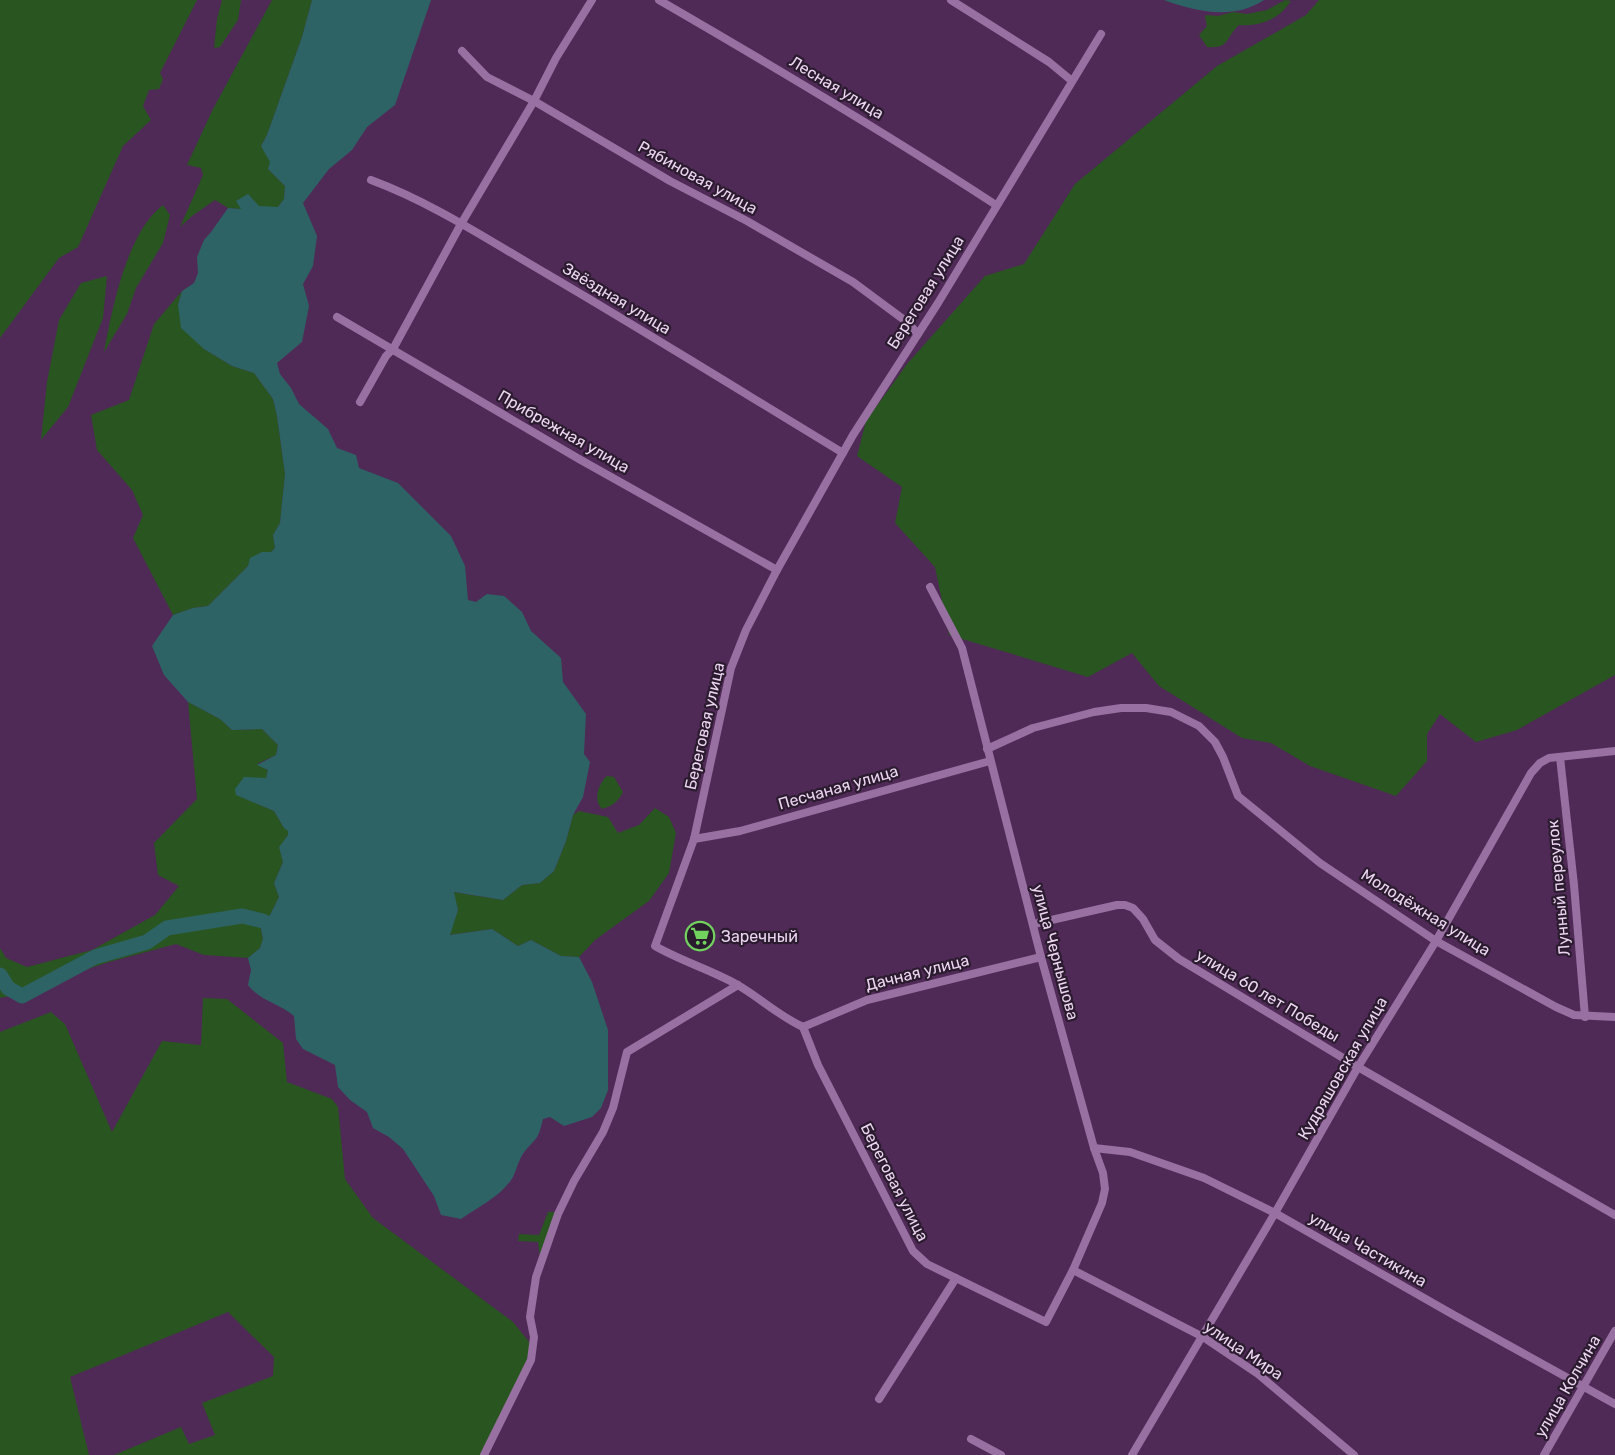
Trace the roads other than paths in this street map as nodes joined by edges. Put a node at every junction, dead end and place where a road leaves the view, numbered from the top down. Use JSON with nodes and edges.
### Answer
{"nodes":[{"id":1,"x":592,"y":0,"type":"edge"},
{"id":2,"x":659,"y":0,"type":"edge"},
{"id":3,"x":951,"y":0,"type":"edge"},
{"id":4,"x":1101,"y":34,"type":"dead end"},
{"id":5,"x":462,"y":51,"type":"dead end"},
{"id":6,"x":1072,"y":81,"type":"junction"},
{"id":7,"x":534,"y":101,"type":"junction"},
{"id":8,"x":371,"y":180,"type":"dead end"},
{"id":9,"x":996,"y":205,"type":"junction"},
{"id":10,"x":461,"y":224,"type":"junction"},
{"id":11,"x":337,"y":317,"type":"dead end"},
{"id":12,"x":918,"y":333,"type":"junction"},
{"id":13,"x":393,"y":349,"type":"junction"},
{"id":14,"x":360,"y":402,"type":"dead end"},
{"id":15,"x":843,"y":453,"type":"junction"},
{"id":16,"x":777,"y":570,"type":"junction"},
{"id":17,"x":930,"y":587,"type":"dead end"},
{"id":18,"x":987,"y":749,"type":"junction"},
{"id":19,"x":1615,"y":751,"type":"edge"},
{"id":20,"x":1560,"y":757,"type":"junction"},
{"id":21,"x":990,"y":761,"type":"junction"},
{"id":22,"x":694,"y":839,"type":"junction"},
{"id":23,"x":1034,"y":924,"type":"junction"},
{"id":24,"x":1436,"y":941,"type":"junction"},
{"id":25,"x":1041,"y":957,"type":"junction"},
{"id":26,"x":738,"y":985,"type":"junction"},
{"id":27,"x":1585,"y":1017,"type":"junction"},
{"id":28,"x":1615,"y":1017,"type":"edge"},
{"id":29,"x":803,"y":1027,"type":"junction"},
{"id":30,"x":1358,"y":1067,"type":"junction"},
{"id":31,"x":1094,"y":1148,"type":"junction"},
{"id":32,"x":1275,"y":1213,"type":"junction"},
{"id":33,"x":1615,"y":1215,"type":"edge"},
{"id":34,"x":1073,"y":1270,"type":"junction"},
{"id":35,"x":956,"y":1278,"type":"junction"},
{"id":36,"x":1046,"y":1322,"type":"joint"},
{"id":37,"x":1615,"y":1331,"type":"edge"},
{"id":38,"x":1203,"y":1337,"type":"junction"},
{"id":39,"x":1583,"y":1385,"type":"junction"},
{"id":40,"x":879,"y":1400,"type":"dead end"},
{"id":41,"x":1615,"y":1404,"type":"edge"},
{"id":42,"x":971,"y":1439,"type":"dead end"},
{"id":43,"x":484,"y":1455,"type":"edge"},
{"id":44,"x":1001,"y":1455,"type":"edge"},
{"id":45,"x":1132,"y":1455,"type":"edge"},
{"id":46,"x":1354,"y":1455,"type":"edge"},
{"id":47,"x":1544,"y":1455,"type":"edge"}],
"edges":[{"from":1,"to":7,"type":"street"},
{"from":2,"to":9,"type":"street","name":"Лесная улица"},
{"from":3,"to":6,"type":"street"},
{"from":4,"to":6,"type":"street","name":"Береговая улица"},
{"from":5,"to":7,"type":"street","name":"Рябиновая улица"},
{"from":6,"to":9,"type":"street","name":"Береговая улица"},
{"from":7,"to":10,"type":"street"},
{"from":7,"to":12,"type":"street","name":"Рябиновая улица"},
{"from":8,"to":10,"type":"street","name":"Звёздная улица"},
{"from":9,"to":12,"type":"street","name":"Береговая улица"},
{"from":10,"to":13,"type":"street"},
{"from":10,"to":15,"type":"street","name":"Звёздная улица"},
{"from":11,"to":13,"type":"street","name":"Прибрежная улица"},
{"from":12,"to":15,"type":"street","name":"Береговая улица"},
{"from":13,"to":14,"type":"street"},
{"from":13,"to":16,"type":"street","name":"Прибрежная улица"},
{"from":15,"to":16,"type":"street","name":"Береговая улица"},
{"from":16,"to":22,"type":"street","name":"Береговая улица"},
{"from":17,"to":18,"type":"street","name":"улица Чернышова"},
{"from":18,"to":21,"type":"street","name":"улица Чернышова"},
{"from":18,"to":24,"type":"street","name":"Молодёжная улица"},
{"from":19,"to":20,"type":"street","name":"Кудряшовская улица"},
{"from":20,"to":24,"type":"street","name":"Кудряшовская улица"},
{"from":20,"to":27,"type":"street","name":"Лунный переулок"},
{"from":21,"to":22,"type":"street","name":"Песчаная улица"},
{"from":21,"to":23,"type":"street","name":"улица Чернышова"},
{"from":22,"to":26,"type":"street","name":"Береговая улица"},
{"from":23,"to":25,"type":"street","name":"улица Чернышова"},
{"from":23,"to":30,"type":"street","name":"улица 60 лет Победы"},
{"from":24,"to":27,"type":"street","name":"Молодёжная улица"},
{"from":24,"to":30,"type":"street","name":"Кудряшовская улица"},
{"from":25,"to":29,"type":"street","name":"Дачная улица"},
{"from":25,"to":31,"type":"street","name":"улица Чернышова"},
{"from":26,"to":29,"type":"street","name":"Береговая улица"},
{"from":26,"to":43,"type":"street"},
{"from":27,"to":28,"type":"street","name":"Молодёжная улица"},
{"from":29,"to":35,"type":"street","name":"Береговая улица"},
{"from":30,"to":32,"type":"street","name":"Кудряшовская улица"},
{"from":30,"to":33,"type":"street","name":"улица 60 лет Победы"},
{"from":31,"to":32,"type":"street","name":"улица Частикина"},
{"from":31,"to":34,"type":"street","name":"улица Чернышова"},
{"from":32,"to":38,"type":"street","name":"Кудряшовская улица"},
{"from":32,"to":39,"type":"street","name":"улица Частикина"},
{"from":34,"to":36,"type":"street","name":"улица Чернышова"},
{"from":34,"to":38,"type":"street","name":"улица Мира"},
{"from":35,"to":36,"type":"street","name":"Береговая улица"},
{"from":35,"to":40,"type":"street"},
{"from":37,"to":39,"type":"street","name":"улица Колчина"},
{"from":38,"to":45,"type":"street","name":"Кудряшовская улица"},
{"from":38,"to":46,"type":"street","name":"улица Мира"},
{"from":39,"to":41,"type":"street","name":"улица Частикина"},
{"from":39,"to":47,"type":"street","name":"улица Колчина"},
{"from":42,"to":44,"type":"street"}]}
